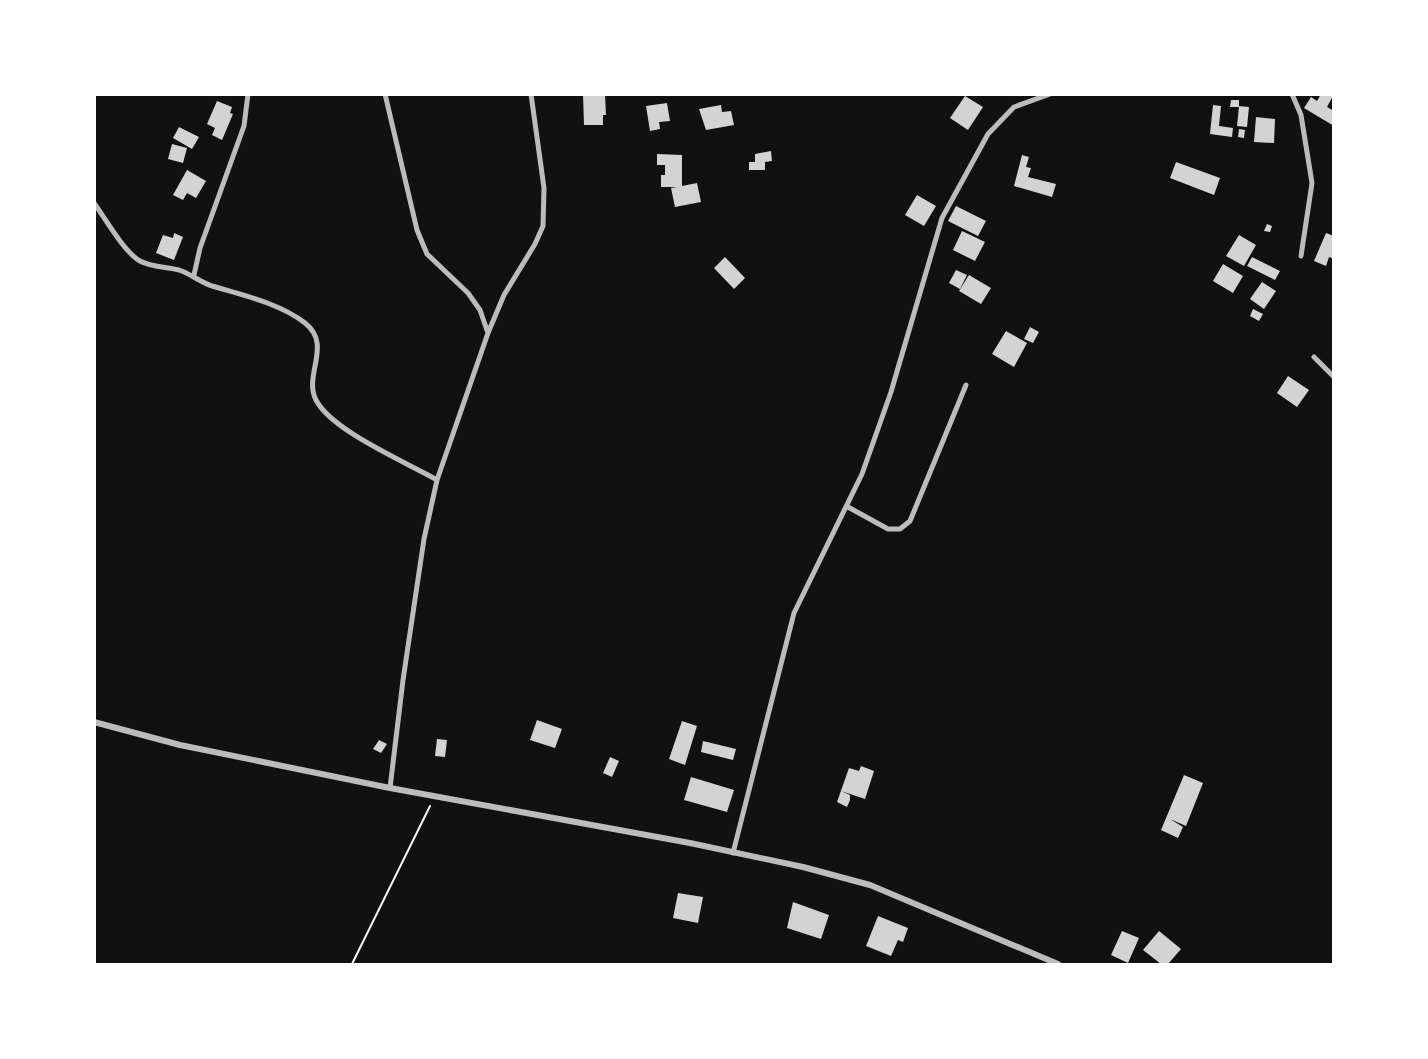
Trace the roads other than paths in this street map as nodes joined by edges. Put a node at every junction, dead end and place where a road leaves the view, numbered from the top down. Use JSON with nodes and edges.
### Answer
{"nodes":[{"id":1,"x":248,"y":94,"type":"edge"},
{"id":2,"x":385,"y":94,"type":"edge"},
{"id":3,"x":531,"y":94,"type":"edge"},
{"id":4,"x":1050,"y":94,"type":"edge"},
{"id":5,"x":1292,"y":94,"type":"edge"},
{"id":6,"x":94,"y":203,"type":"edge"},
{"id":7,"x":1301,"y":256,"type":"dead end"},
{"id":8,"x":194,"y":275,"type":"junction"},
{"id":9,"x":488,"y":333,"type":"junction"},
{"id":10,"x":1314,"y":357,"type":"dead end"},
{"id":11,"x":1334,"y":377,"type":"edge"},
{"id":12,"x":966,"y":384,"type":"dead end"},
{"id":13,"x":437,"y":480,"type":"junction"},
{"id":14,"x":848,"y":507,"type":"junction"},
{"id":15,"x":94,"y":722,"type":"edge"},
{"id":16,"x":390,"y":788,"type":"junction"},
{"id":17,"x":733,"y":853,"type":"junction"},
{"id":18,"x":1058,"y":964,"type":"edge"}],
"edges":[{"from":1,"to":8,"type":"street"},
{"from":2,"to":9,"type":"street"},
{"from":3,"to":9,"type":"street"},
{"from":4,"to":14,"type":"street"},
{"from":5,"to":7,"type":"street"},
{"from":6,"to":8,"type":"street"},
{"from":8,"to":13,"type":"street"},
{"from":9,"to":13,"type":"street"},
{"from":10,"to":11,"type":"street"},
{"from":12,"to":14,"type":"street"},
{"from":13,"to":16,"type":"street"},
{"from":14,"to":17,"type":"street"},
{"from":15,"to":16,"type":"street"},
{"from":16,"to":17,"type":"street"},
{"from":17,"to":18,"type":"street"}]}
